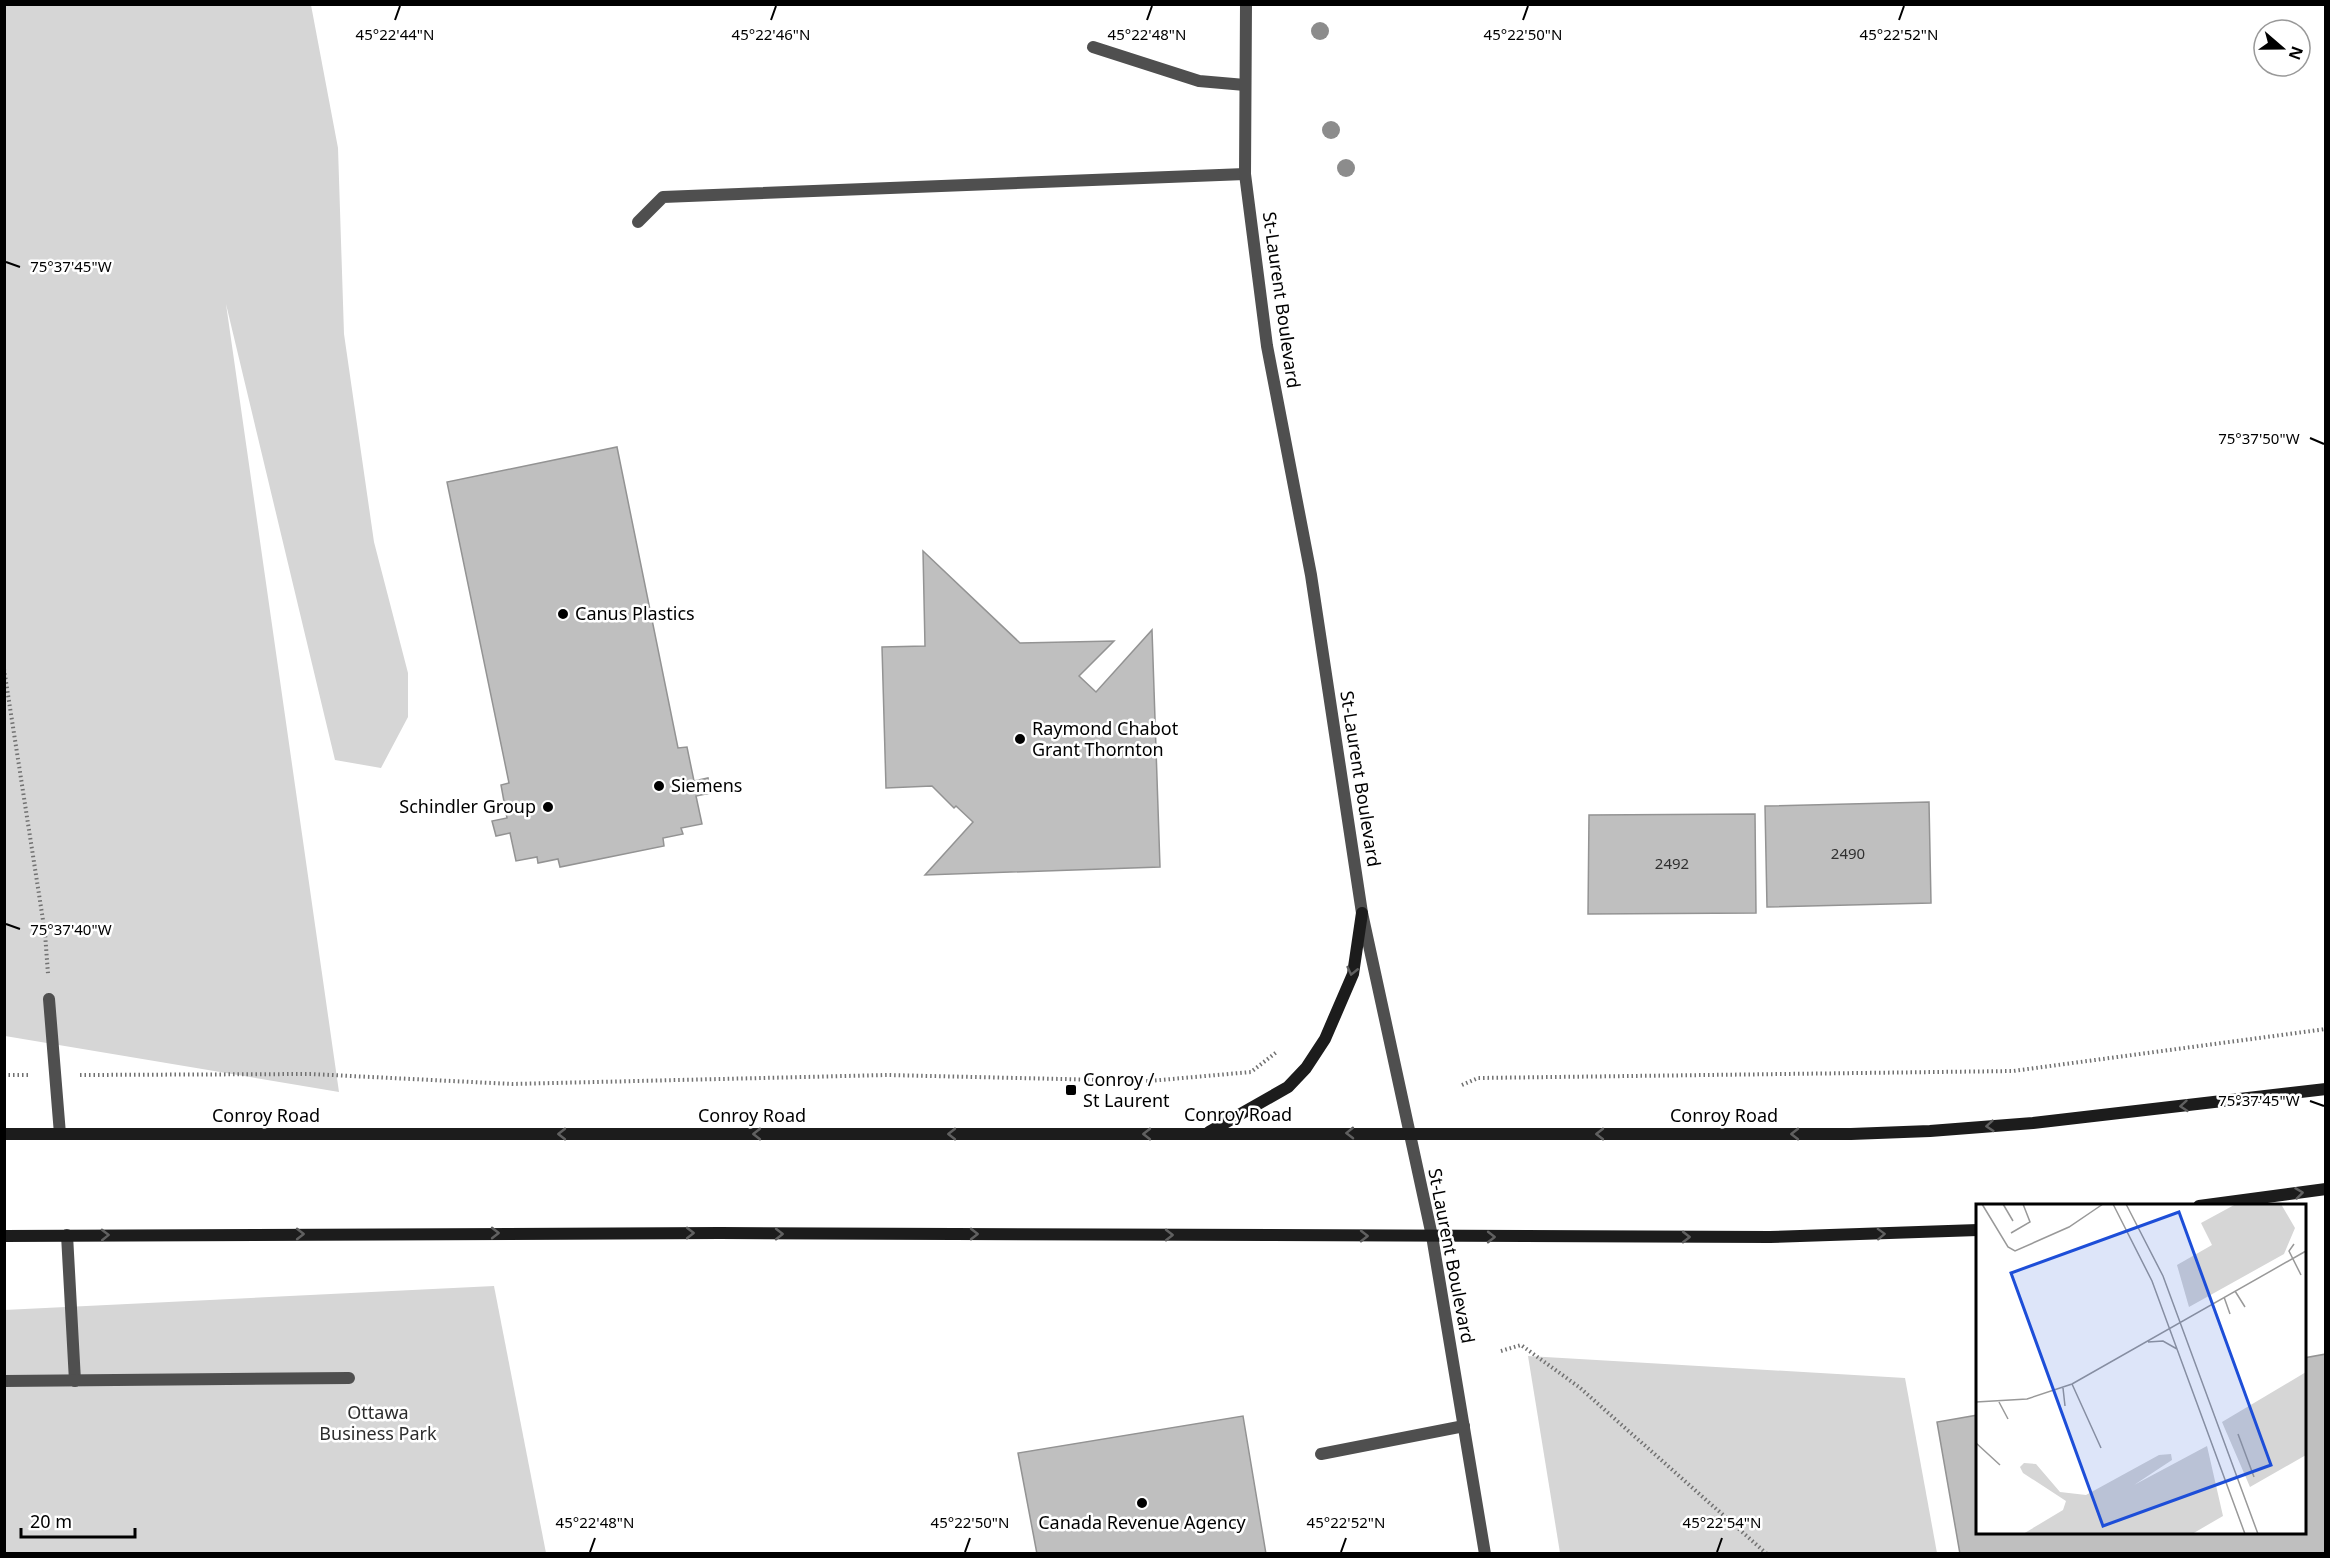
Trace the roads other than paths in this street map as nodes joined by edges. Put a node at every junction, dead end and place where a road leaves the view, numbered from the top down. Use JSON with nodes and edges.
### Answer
{"nodes":[{"id":1,"x":1246,"y":4,"type":"edge"},
{"id":2,"x":1093,"y":47,"type":"dead end"},
{"id":3,"x":1245,"y":85,"type":"junction"},
{"id":4,"x":1245,"y":174,"type":"junction"},
{"id":5,"x":638,"y":222,"type":"dead end"},
{"id":6,"x":1362,"y":913,"type":"junction"},
{"id":7,"x":49,"y":999,"type":"road end"},
{"id":8,"x":2325,"y":1089,"type":"edge"},
{"id":9,"x":1408,"y":1132,"type":"junction"},
{"id":10,"x":4,"y":1134,"type":"edge"},
{"id":11,"x":60,"y":1134,"type":"junction"},
{"id":12,"x":1205,"y":1134,"type":"junction"},
{"id":13,"x":2325,"y":1189,"type":"edge"},
{"id":14,"x":2214,"y":1204,"type":"edge"},
{"id":15,"x":1976,"y":1230,"type":"edge"},
{"id":16,"x":67,"y":1235,"type":"junction"},
{"id":17,"x":4,"y":1236,"type":"edge"},
{"id":18,"x":1432,"y":1236,"type":"junction"},
{"id":19,"x":349,"y":1378,"type":"dead end"},
{"id":20,"x":4,"y":1381,"type":"edge"},
{"id":21,"x":75,"y":1381,"type":"junction"},
{"id":22,"x":1464,"y":1426,"type":"junction"},
{"id":23,"x":1321,"y":1454,"type":"dead end"},
{"id":24,"x":1485,"y":1554,"type":"edge"}],
"edges":[{"from":1,"to":3,"type":"street","name":"St-Laurent Boulevard"},
{"from":2,"to":3,"type":"street"},
{"from":3,"to":4,"type":"street","name":"St-Laurent Boulevard"},
{"from":4,"to":5,"type":"street"},
{"from":4,"to":6,"type":"street","name":"St-Laurent Boulevard"},
{"from":6,"to":9,"type":"street","name":"St-Laurent Boulevard"},
{"from":6,"to":12,"type":"main road","one_way":true},
{"from":7,"to":11,"type":"street"},
{"from":8,"to":9,"type":"main road","name":"Conroy Road","one_way":true},
{"from":9,"to":12,"type":"main road","name":"Conroy Road","one_way":true},
{"from":9,"to":18,"type":"street","name":"St-Laurent Boulevard"},
{"from":10,"to":11,"type":"main road","name":"Conroy Road"},
{"from":12,"to":11,"type":"main road","name":"Conroy Road","one_way":true},
{"from":14,"to":13,"type":"main road","one_way":true},
{"from":18,"to":15,"type":"main road","one_way":true},
{"from":16,"to":17,"type":"main road"},
{"from":16,"to":18,"type":"main road","one_way":true},
{"from":16,"to":21,"type":"street"},
{"from":18,"to":22,"type":"street","name":"St-Laurent Boulevard"},
{"from":19,"to":21,"type":"street"},
{"from":20,"to":21,"type":"street"},
{"from":22,"to":23,"type":"street"},
{"from":22,"to":24,"type":"street","name":"St-Laurent Boulevard"}]}
